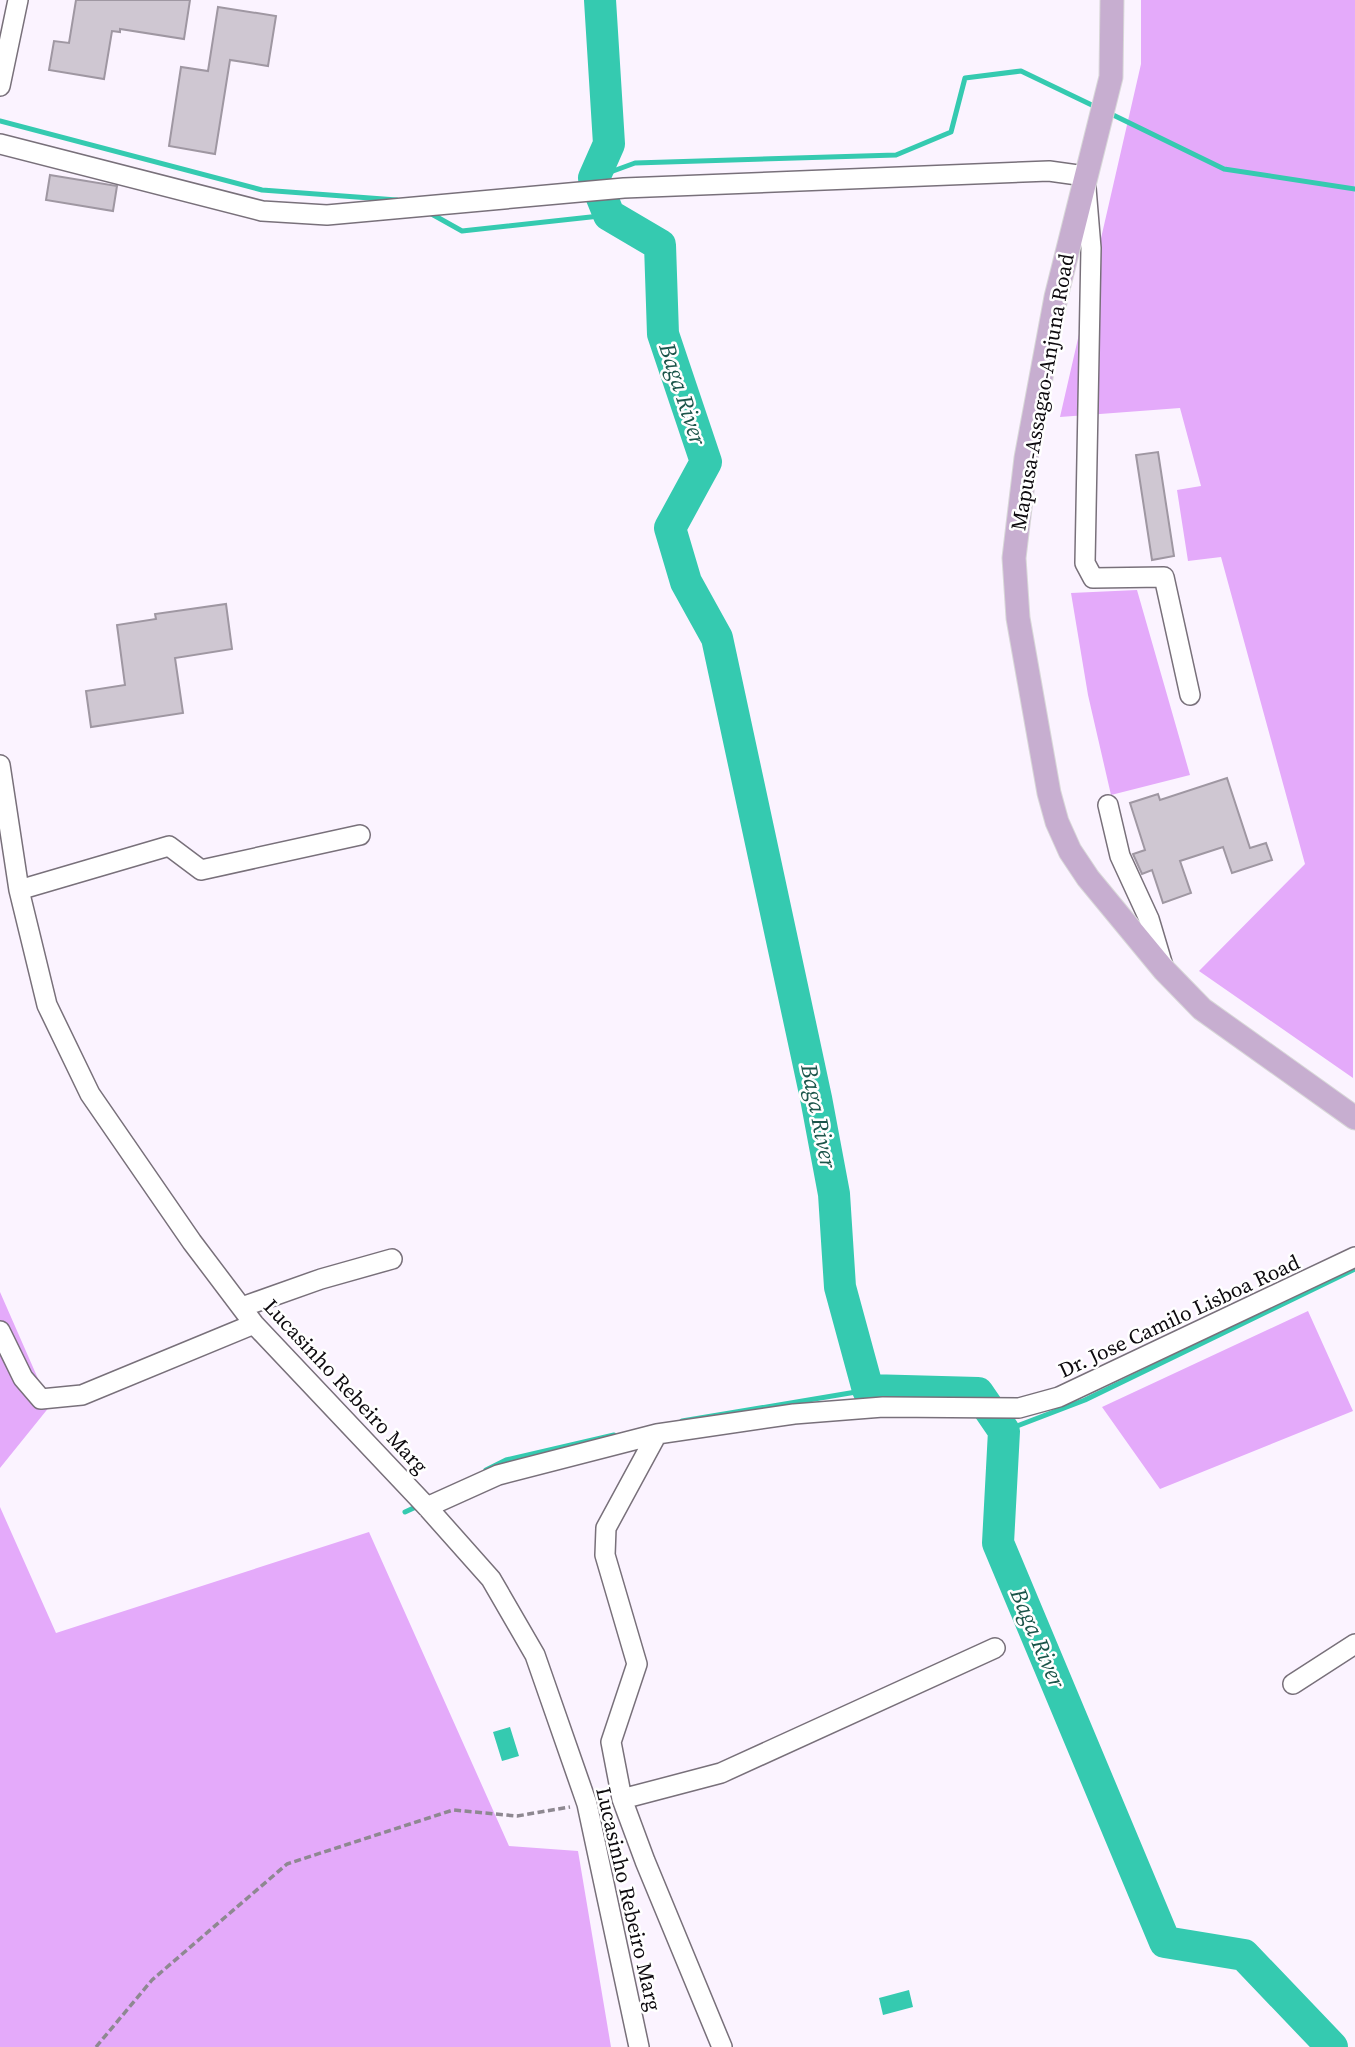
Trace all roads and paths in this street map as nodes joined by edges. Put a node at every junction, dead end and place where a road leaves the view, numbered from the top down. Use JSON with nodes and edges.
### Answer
{"nodes":[{"id":1,"x":18,"y":0,"type":"edge"},
{"id":2,"x":1112,"y":0,"type":"edge"},
{"id":3,"x":0,"y":86,"type":"edge"},
{"id":4,"x":0,"y":144,"type":"edge"},
{"id":5,"x":1085,"y":176,"type":"junction"},
{"id":6,"x":1190,"y":695,"type":"dead end"},
{"id":7,"x":0,"y":765,"type":"edge"},
{"id":8,"x":1108,"y":805,"type":"dead end"},
{"id":9,"x":360,"y":835,"type":"dead end"},
{"id":10,"x":19,"y":890,"type":"junction"},
{"id":11,"x":1164,"y":970,"type":"junction"},
{"id":12,"x":1355,"y":1118,"type":"edge"},
{"id":13,"x":1355,"y":1257,"type":"edge"},
{"id":14,"x":392,"y":1259,"type":"dead end"},
{"id":15,"x":242,"y":1307,"type":"junction"},
{"id":16,"x":254,"y":1324,"type":"junction"},
{"id":17,"x":0,"y":1331,"type":"edge"},
{"id":18,"x":657,"y":1434,"type":"junction"},
{"id":19,"x":427,"y":1507,"type":"junction"},
{"id":20,"x":1355,"y":1644,"type":"edge"},
{"id":21,"x":995,"y":1648,"type":"dead end"},
{"id":22,"x":1293,"y":1684,"type":"dead end"},
{"id":23,"x":622,"y":1799,"type":"junction"},
{"id":24,"x":587,"y":1804,"type":"junction"},
{"id":25,"x":96,"y":2047,"type":"edge"},
{"id":26,"x":639,"y":2047,"type":"edge"},
{"id":27,"x":722,"y":2047,"type":"edge"}],
"edges":[{"from":1,"to":3,"type":"street"},
{"from":2,"to":5,"type":"main road","name":"Mapusa-Assagao-Anjuna Road"},
{"from":4,"to":5,"type":"street"},
{"from":5,"to":6,"type":"street"},
{"from":5,"to":11,"type":"main road","name":"Mapusa-Assagao-Anjuna Road"},
{"from":7,"to":10,"type":"street","name":"Lucasinho Rebeiro Marg"},
{"from":8,"to":11,"type":"street"},
{"from":9,"to":10,"type":"street"},
{"from":10,"to":15,"type":"street","name":"Lucasinho Rebeiro Marg"},
{"from":11,"to":12,"type":"main road","name":"Mapusa-Assagao-Anjuna Road"},
{"from":13,"to":18,"type":"street","name":"Dr. Jose Camilo Lisboa Road"},
{"from":14,"to":15,"type":"street"},
{"from":15,"to":16,"type":"street","name":"Lucasinho Rebeiro Marg"},
{"from":16,"to":17,"type":"street"},
{"from":16,"to":19,"type":"street","name":"Lucasinho Rebeiro Marg"},
{"from":18,"to":19,"type":"street","name":"Dr. Jose Camilo Lisboa Road"},
{"from":18,"to":23,"type":"street"},
{"from":19,"to":24,"type":"street","name":"Lucasinho Rebeiro Marg"},
{"from":20,"to":22,"type":"street"},
{"from":21,"to":23,"type":"street"},
{"from":23,"to":27,"type":"street"},
{"from":24,"to":25,"type":"path"},
{"from":24,"to":26,"type":"street","name":"Lucasinho Rebeiro Marg"}]}
